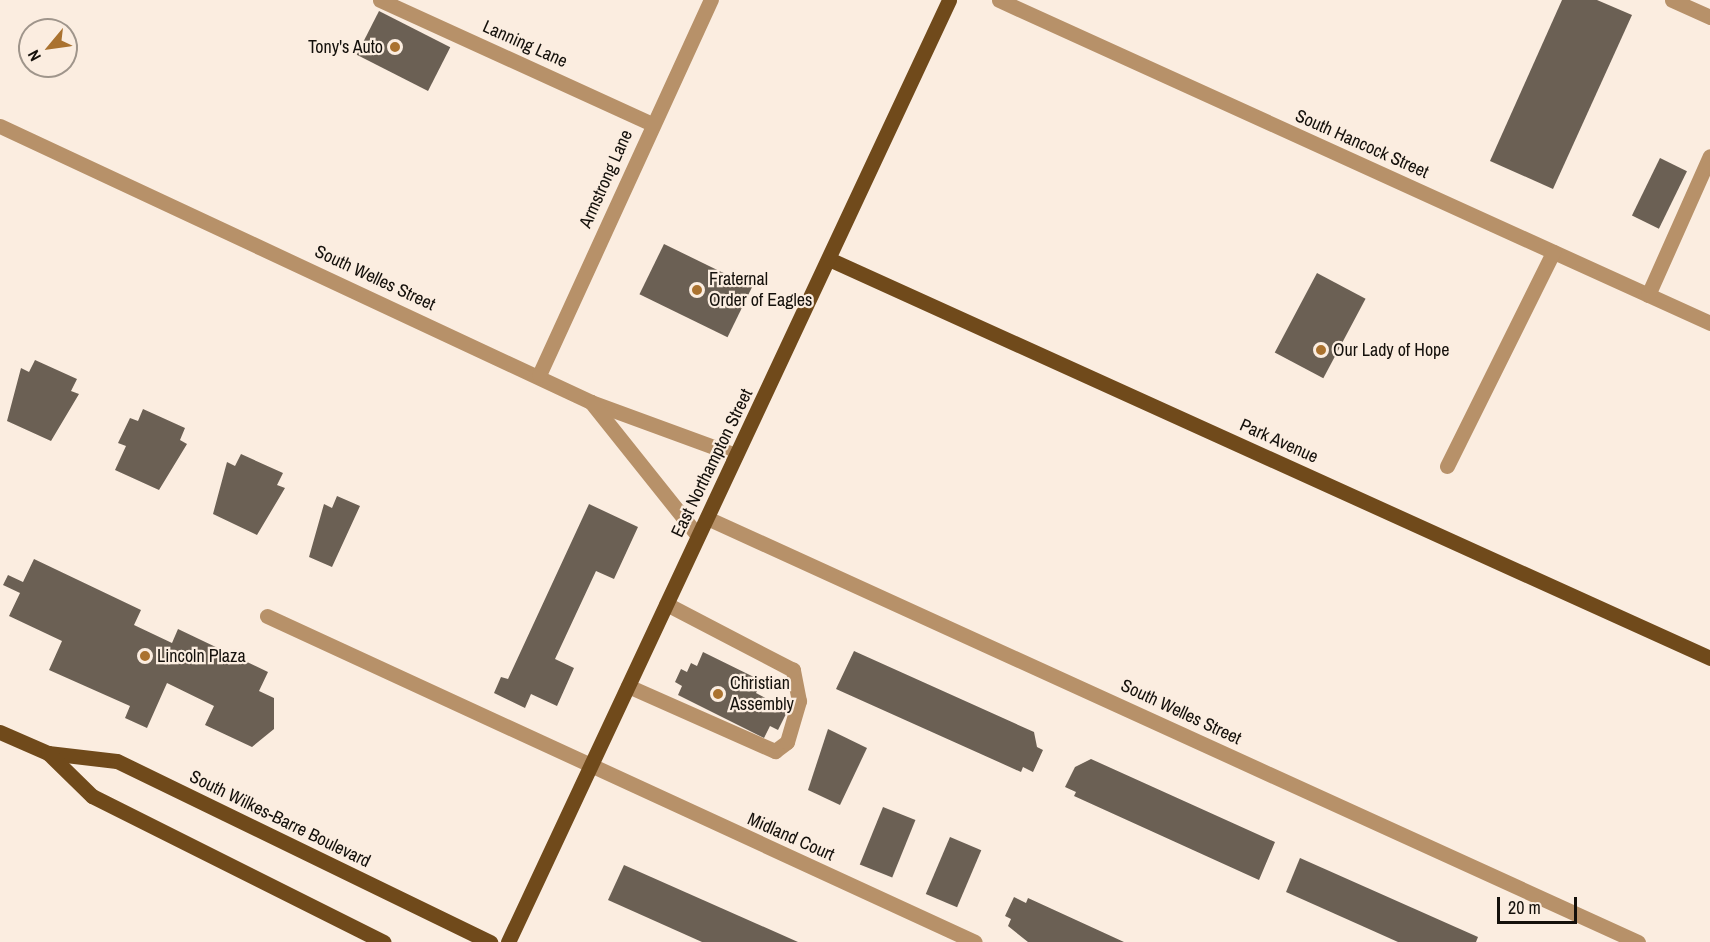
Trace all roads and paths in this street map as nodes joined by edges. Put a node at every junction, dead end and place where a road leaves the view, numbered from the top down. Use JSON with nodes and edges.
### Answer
{"nodes":[{"id":1,"x":380,"y":0,"type":"edge"},
{"id":2,"x":711,"y":0,"type":"edge"},
{"id":3,"x":949,"y":0,"type":"edge"},
{"id":4,"x":999,"y":0,"type":"edge"},
{"id":5,"x":1672,"y":0,"type":"edge"},
{"id":6,"x":1710,"y":17,"type":"edge"},
{"id":7,"x":652,"y":124,"type":"junction"},
{"id":8,"x":0,"y":126,"type":"edge"},
{"id":9,"x":1710,"y":156,"type":"edge"},
{"id":10,"x":1553,"y":252,"type":"junction"},
{"id":11,"x":831,"y":260,"type":"junction"},
{"id":12,"x":1648,"y":295,"type":"junction"},
{"id":13,"x":1710,"y":323,"type":"edge"},
{"id":14,"x":539,"y":375,"type":"junction"},
{"id":15,"x":591,"y":402,"type":"junction"},
{"id":16,"x":736,"y":455,"type":"junction"},
{"id":17,"x":1447,"y":466,"type":"dead end"},
{"id":18,"x":707,"y":518,"type":"junction"},
{"id":19,"x":698,"y":536,"type":"junction"},
{"id":20,"x":666,"y":604,"type":"junction"},
{"id":21,"x":267,"y":616,"type":"dead end"},
{"id":22,"x":1710,"y":658,"type":"edge"},
{"id":23,"x":628,"y":686,"type":"junction"},
{"id":24,"x":0,"y":732,"type":"edge"},
{"id":25,"x":48,"y":753,"type":"junction"},
{"id":26,"x":591,"y":767,"type":"junction"},
{"id":27,"x":384,"y":942,"type":"edge"},
{"id":28,"x":490,"y":942,"type":"edge"},
{"id":29,"x":508,"y":942,"type":"edge"},
{"id":30,"x":975,"y":942,"type":"edge"},
{"id":31,"x":1638,"y":942,"type":"edge"}],
"edges":[{"from":1,"to":7,"type":"street","name":"Lanning Lane"},
{"from":2,"to":7,"type":"street","name":"Armstrong Lane"},
{"from":3,"to":11,"type":"main road","name":"East Northampton Street"},
{"from":4,"to":10,"type":"street","name":"South Hancock Street"},
{"from":5,"to":6,"type":"street"},
{"from":7,"to":14,"type":"street","name":"Armstrong Lane"},
{"from":8,"to":14,"type":"street","name":"South Welles Street"},
{"from":9,"to":12,"type":"street"},
{"from":10,"to":12,"type":"street","name":"South Hancock Street"},
{"from":10,"to":17,"type":"street"},
{"from":11,"to":16,"type":"main road","name":"East Northampton Street"},
{"from":11,"to":22,"type":"main road","name":"Park Avenue"},
{"from":12,"to":13,"type":"street","name":"South Hancock Street"},
{"from":14,"to":15,"type":"street","name":"South Welles Street"},
{"from":15,"to":16,"type":"street","name":"South Welles Street"},
{"from":15,"to":19,"type":"street"},
{"from":16,"to":18,"type":"main road","name":"East Northampton Street"},
{"from":18,"to":19,"type":"main road","name":"East Northampton Street"},
{"from":18,"to":31,"type":"street","name":"South Welles Street"},
{"from":19,"to":20,"type":"main road","name":"East Northampton Street"},
{"from":20,"to":23,"type":"main road","name":"East Northampton Street"},
{"from":20,"to":23,"type":"street"},
{"from":21,"to":26,"type":"street"},
{"from":23,"to":26,"type":"main road","name":"East Northampton Street"},
{"from":24,"to":25,"type":"main road","name":"South Wilkes-Barre Boulevard"},
{"from":25,"to":27,"type":"main road","name":"South Wilkes-Barre Boulevard"},
{"from":25,"to":28,"type":"main road","name":"South Wilkes-Barre Boulevard"},
{"from":26,"to":29,"type":"main road","name":"East Northampton Street"},
{"from":26,"to":30,"type":"street","name":"Midland Court"}]}
